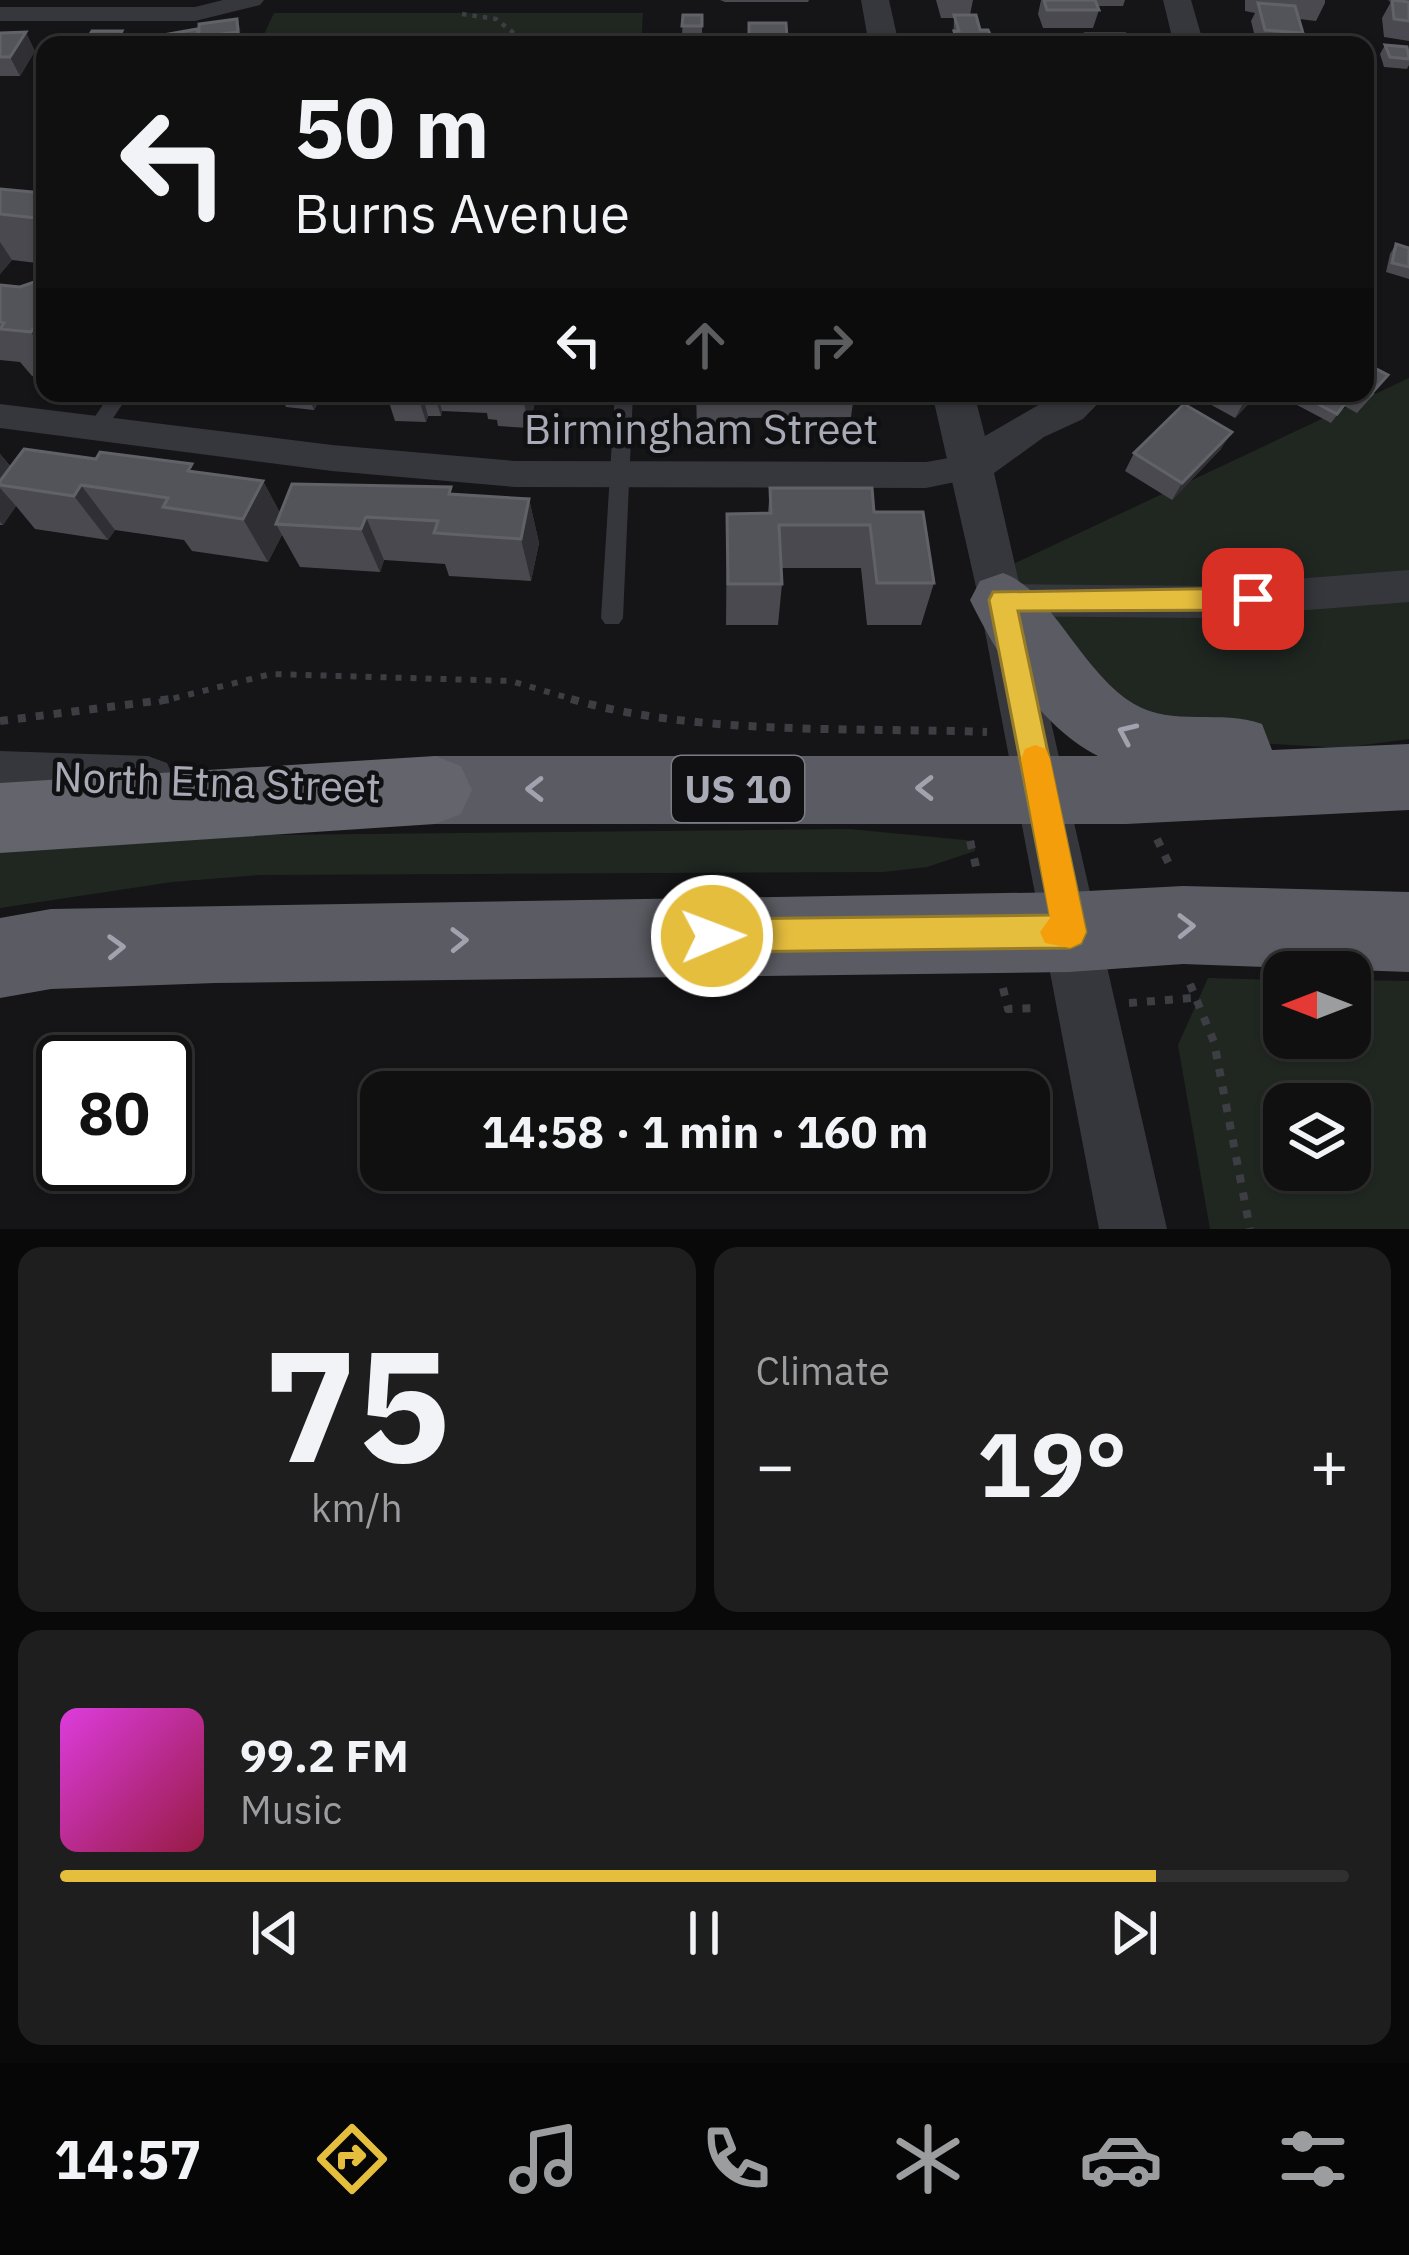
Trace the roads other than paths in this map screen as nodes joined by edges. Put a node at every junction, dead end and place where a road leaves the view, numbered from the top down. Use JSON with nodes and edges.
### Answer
{"nodes":[{"id":1,"x":874,"y":0,"type":"edge"},
{"id":2,"x":1177,"y":0,"type":"edge"},
{"id":3,"x":1400,"y":0,"type":"edge"},
{"id":4,"x":1409,"y":1,"type":"edge"},
{"id":5,"x":246,"y":3,"type":"edge"},
{"id":6,"x":0,"y":14,"type":"edge"},
{"id":7,"x":882,"y":36,"type":"edge"},
{"id":8,"x":1187,"y":36,"type":"edge"},
{"id":9,"x":115,"y":402,"type":"edge"},
{"id":10,"x":624,"y":402,"type":"edge"},
{"id":11,"x":955,"y":402,"type":"edge"},
{"id":12,"x":1076,"y":402,"type":"edge"},
{"id":13,"x":0,"y":416,"type":"edge"},
{"id":14,"x":96,"y":428,"type":"junction"},
{"id":15,"x":972,"y":467,"type":"junction"},
{"id":16,"x":620,"y":475,"type":"junction"},
{"id":17,"x":1409,"y":586,"type":"edge"},
{"id":18,"x":1003,"y":600,"type":"junction"},
{"id":19,"x":612,"y":619,"type":"dead end"},
{"id":20,"x":1409,"y":748,"type":"edge"},
{"id":21,"x":0,"y":775,"type":"edge"},
{"id":22,"x":1409,"y":777,"type":"edge"},
{"id":23,"x":435,"y":790,"type":"junction"},
{"id":24,"x":1042,"y":790,"type":"junction"},
{"id":25,"x":0,"y":818,"type":"edge"},
{"id":26,"x":1404,"y":931,"type":"edge"},
{"id":27,"x":1070,"y":932,"type":"junction"},
{"id":28,"x":0,"y":958,"type":"edge"},
{"id":29,"x":1133,"y":1229,"type":"edge"}],
"edges":[{"from":1,"to":7,"type":"street"},
{"from":2,"to":8,"type":"street"},
{"from":3,"to":4,"type":"street"},
{"from":5,"to":6,"type":"street"},
{"from":9,"to":14,"type":"lane"},
{"from":10,"to":16,"type":"lane"},
{"from":11,"to":15,"type":"street"},
{"from":12,"to":15,"type":"street"},
{"from":13,"to":14,"type":"street","name":"Birmingham Street"},
{"from":14,"to":16,"type":"street","name":"Birmingham Street"},
{"from":15,"to":16,"type":"street","name":"Birmingham Street"},
{"from":15,"to":18,"type":"street"},
{"from":16,"to":19,"type":"lane"},
{"from":17,"to":18,"type":"street"},
{"from":20,"to":18,"type":"highway","one_way":true},
{"from":18,"to":24,"type":"street"},
{"from":21,"to":23,"type":"street","name":"North Etna Street"},
{"from":22,"to":24,"type":"highway","number":"US 10"},
{"from":24,"to":23,"type":"highway","number":"US 10","one_way":true},
{"from":23,"to":25,"type":"highway","number":"US 10"},
{"from":24,"to":27,"type":"street"},
{"from":27,"to":26,"type":"highway","one_way":true},
{"from":28,"to":27,"type":"highway","one_way":true},
{"from":27,"to":29,"type":"street"}]}
